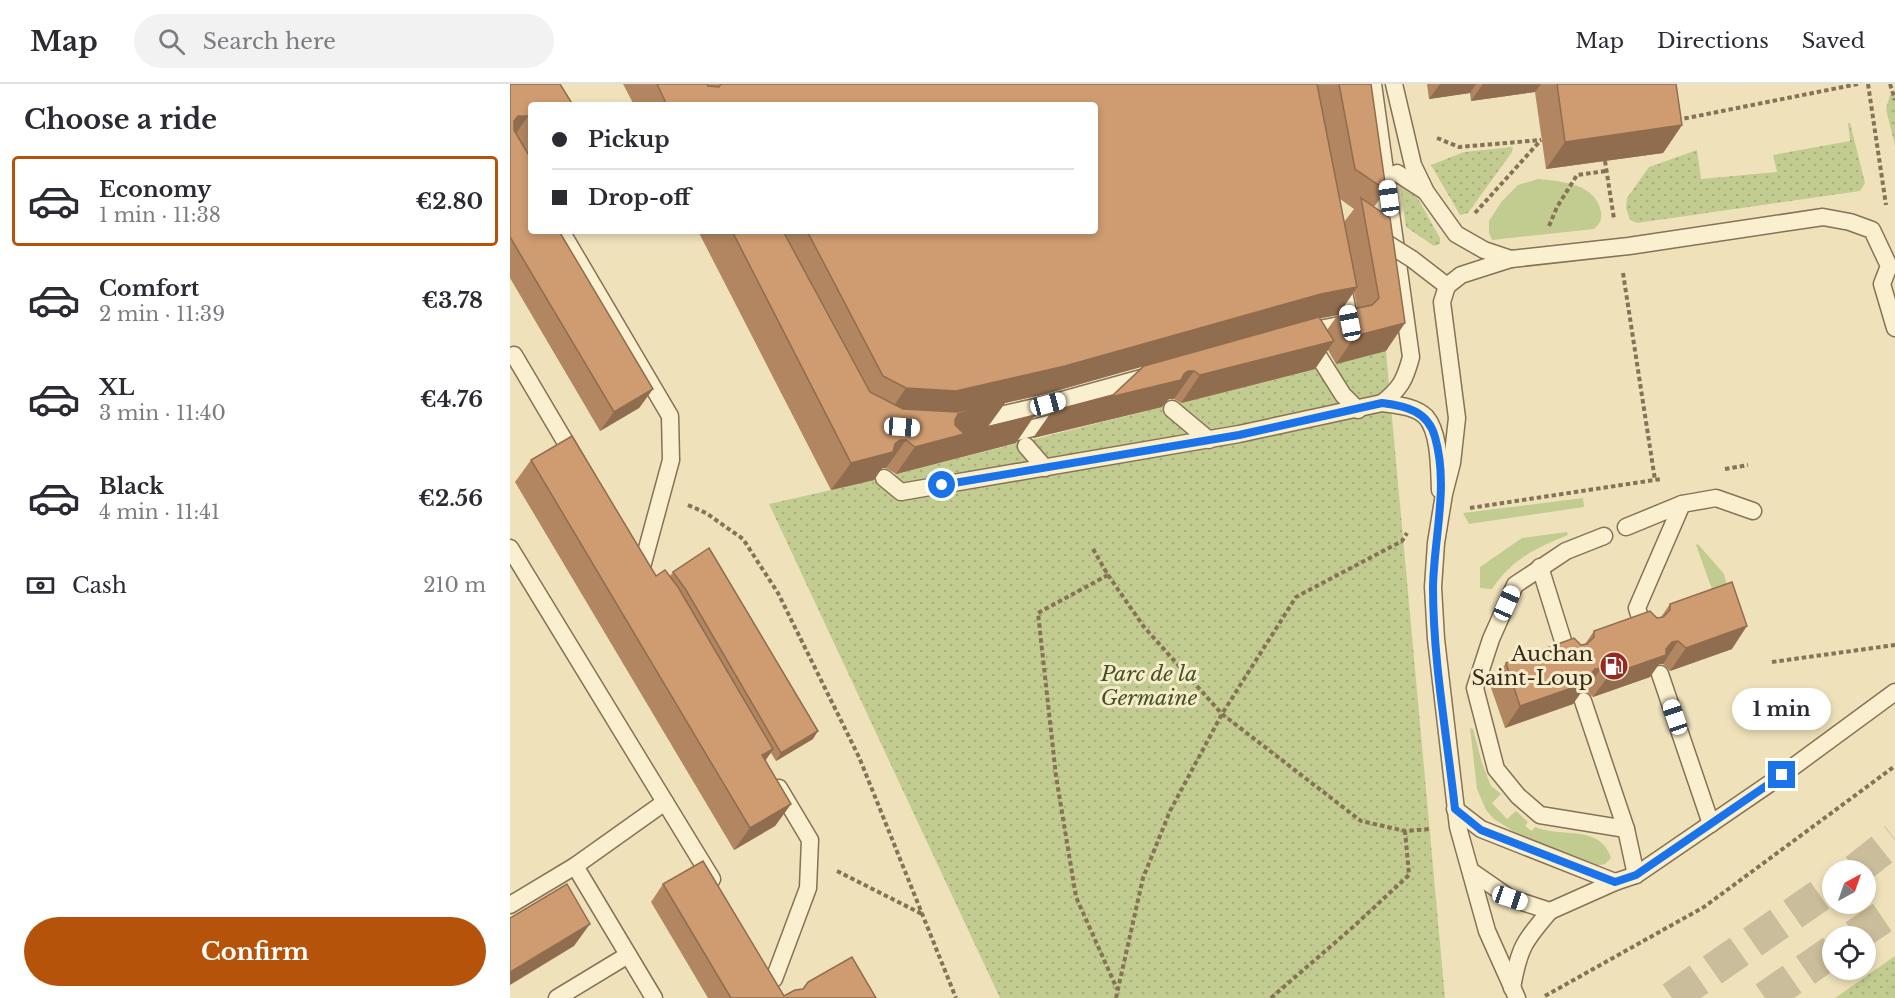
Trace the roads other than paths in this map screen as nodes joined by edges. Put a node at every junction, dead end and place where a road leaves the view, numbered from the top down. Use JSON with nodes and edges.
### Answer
{"nodes":[{"id":1,"x":1373,"y":84,"type":"edge"},
{"id":2,"x":1394,"y":84,"type":"edge"},
{"id":3,"x":1397,"y":173,"type":"dead end"},
{"id":4,"x":1426,"y":192,"type":"junction"},
{"id":5,"x":1364,"y":229,"type":"edge"},
{"id":6,"x":563,"y":234,"type":"edge"},
{"id":7,"x":1511,"y":259,"type":"junction"},
{"id":8,"x":1892,"y":268,"type":"edge"},
{"id":9,"x":1339,"y":269,"type":"edge"},
{"id":10,"x":1447,"y":286,"type":"junction"},
{"id":11,"x":1895,"y":328,"type":"edge"},
{"id":12,"x":511,"y":358,"type":"edge"},
{"id":13,"x":1166,"y":371,"type":"edge"},
{"id":14,"x":1120,"y":384,"type":"junction"},
{"id":15,"x":1382,"y":403,"type":"junction"},
{"id":16,"x":1097,"y":406,"type":"dead end"},
{"id":17,"x":1172,"y":409,"type":"edge"},
{"id":18,"x":1358,"y":410,"type":"junction"},
{"id":19,"x":1078,"y":416,"type":"dead end"},
{"id":20,"x":960,"y":424,"type":"edge"},
{"id":21,"x":990,"y":439,"type":"edge"},
{"id":22,"x":1209,"y":440,"type":"junction"},
{"id":23,"x":1026,"y":446,"type":"edge"},
{"id":24,"x":1045,"y":468,"type":"junction"},
{"id":25,"x":587,"y":478,"type":"edge"},
{"id":26,"x":884,"y":478,"type":"edge"},
{"id":27,"x":1682,"y":504,"type":"junction"},
{"id":28,"x":1754,"y":511,"type":"dead end"},
{"id":29,"x":1441,"y":512,"type":"junction"},
{"id":30,"x":1626,"y":527,"type":"dead end"},
{"id":31,"x":1604,"y":536,"type":"dead end"},
{"id":32,"x":510,"y":548,"type":"edge"},
{"id":33,"x":630,"y":548,"type":"edge"},
{"id":34,"x":1540,"y":567,"type":"junction"},
{"id":35,"x":1644,"y":630,"type":"edge"},
{"id":36,"x":1568,"y":657,"type":"edge"},
{"id":37,"x":1660,"y":674,"type":"edge"},
{"id":38,"x":1895,"y":692,"type":"edge"},
{"id":39,"x":1583,"y":701,"type":"edge"},
{"id":40,"x":774,"y":779,"type":"edge"},
{"id":41,"x":665,"y":802,"type":"junction"},
{"id":42,"x":1455,"y":809,"type":"junction"},
{"id":43,"x":1711,"y":824,"type":"junction"},
{"id":44,"x":1626,"y":830,"type":"junction"},
{"id":45,"x":575,"y":866,"type":"junction"},
{"id":46,"x":1471,"y":871,"type":"junction"},
{"id":47,"x":1636,"y":875,"type":"junction"},
{"id":48,"x":1615,"y":882,"type":"junction"},
{"id":49,"x":719,"y":891,"type":"edge"},
{"id":50,"x":510,"y":905,"type":"edge"},
{"id":51,"x":1551,"y":911,"type":"junction"},
{"id":52,"x":628,"y":955,"type":"junction"},
{"id":53,"x":762,"y":960,"type":"edge"},
{"id":54,"x":1515,"y":994,"type":"edge"},
{"id":55,"x":557,"y":998,"type":"edge"},
{"id":56,"x":654,"y":998,"type":"edge"}],
"edges":[{"from":1,"to":15,"type":"lane"},
{"from":2,"to":4,"type":"lane"},
{"from":3,"to":4,"type":"lane"},
{"from":4,"to":7,"type":"lane"},
{"from":5,"to":10,"type":"lane","bridge":true},
{"from":6,"to":33,"type":"lane"},
{"from":7,"to":8,"type":"lane"},
{"from":7,"to":10,"type":"lane"},
{"from":8,"to":11,"type":"lane"},
{"from":9,"to":18,"type":"lane"},
{"from":10,"to":29,"type":"lane"},
{"from":12,"to":25,"type":"lane"},
{"from":13,"to":14,"type":"lane"},
{"from":14,"to":16,"type":"lane"},
{"from":14,"to":20,"type":"lane"},
{"from":15,"to":18,"type":"lane"},
{"from":15,"to":29,"type":"lane"},
{"from":17,"to":22,"type":"lane"},
{"from":18,"to":22,"type":"lane"},
{"from":19,"to":21,"type":"lane"},
{"from":22,"to":24,"type":"lane"},
{"from":23,"to":24,"type":"lane"},
{"from":24,"to":26,"type":"lane"},
{"from":27,"to":28,"type":"lane"},
{"from":27,"to":30,"type":"lane"},
{"from":27,"to":35,"type":"lane"},
{"from":29,"to":42,"type":"lane"},
{"from":31,"to":34,"type":"lane"},
{"from":32,"to":41,"type":"lane"},
{"from":34,"to":36,"type":"lane"},
{"from":34,"to":44,"type":"lane"},
{"from":37,"to":43,"type":"lane"},
{"from":38,"to":43,"type":"lane"},
{"from":39,"to":44,"type":"lane"},
{"from":40,"to":53,"type":"lane"},
{"from":41,"to":45,"type":"lane"},
{"from":41,"to":49,"type":"lane"},
{"from":42,"to":46,"type":"lane"},
{"from":42,"to":48,"type":"lane"},
{"from":43,"to":47,"type":"lane"},
{"from":44,"to":47,"type":"lane"},
{"from":45,"to":50,"type":"lane"},
{"from":45,"to":52,"type":"lane"},
{"from":46,"to":51,"type":"lane"},
{"from":46,"to":54,"type":"lane"},
{"from":47,"to":48,"type":"lane"},
{"from":48,"to":51,"type":"lane"},
{"from":51,"to":54,"type":"lane"},
{"from":52,"to":55,"type":"lane"},
{"from":52,"to":56,"type":"lane"}]}
